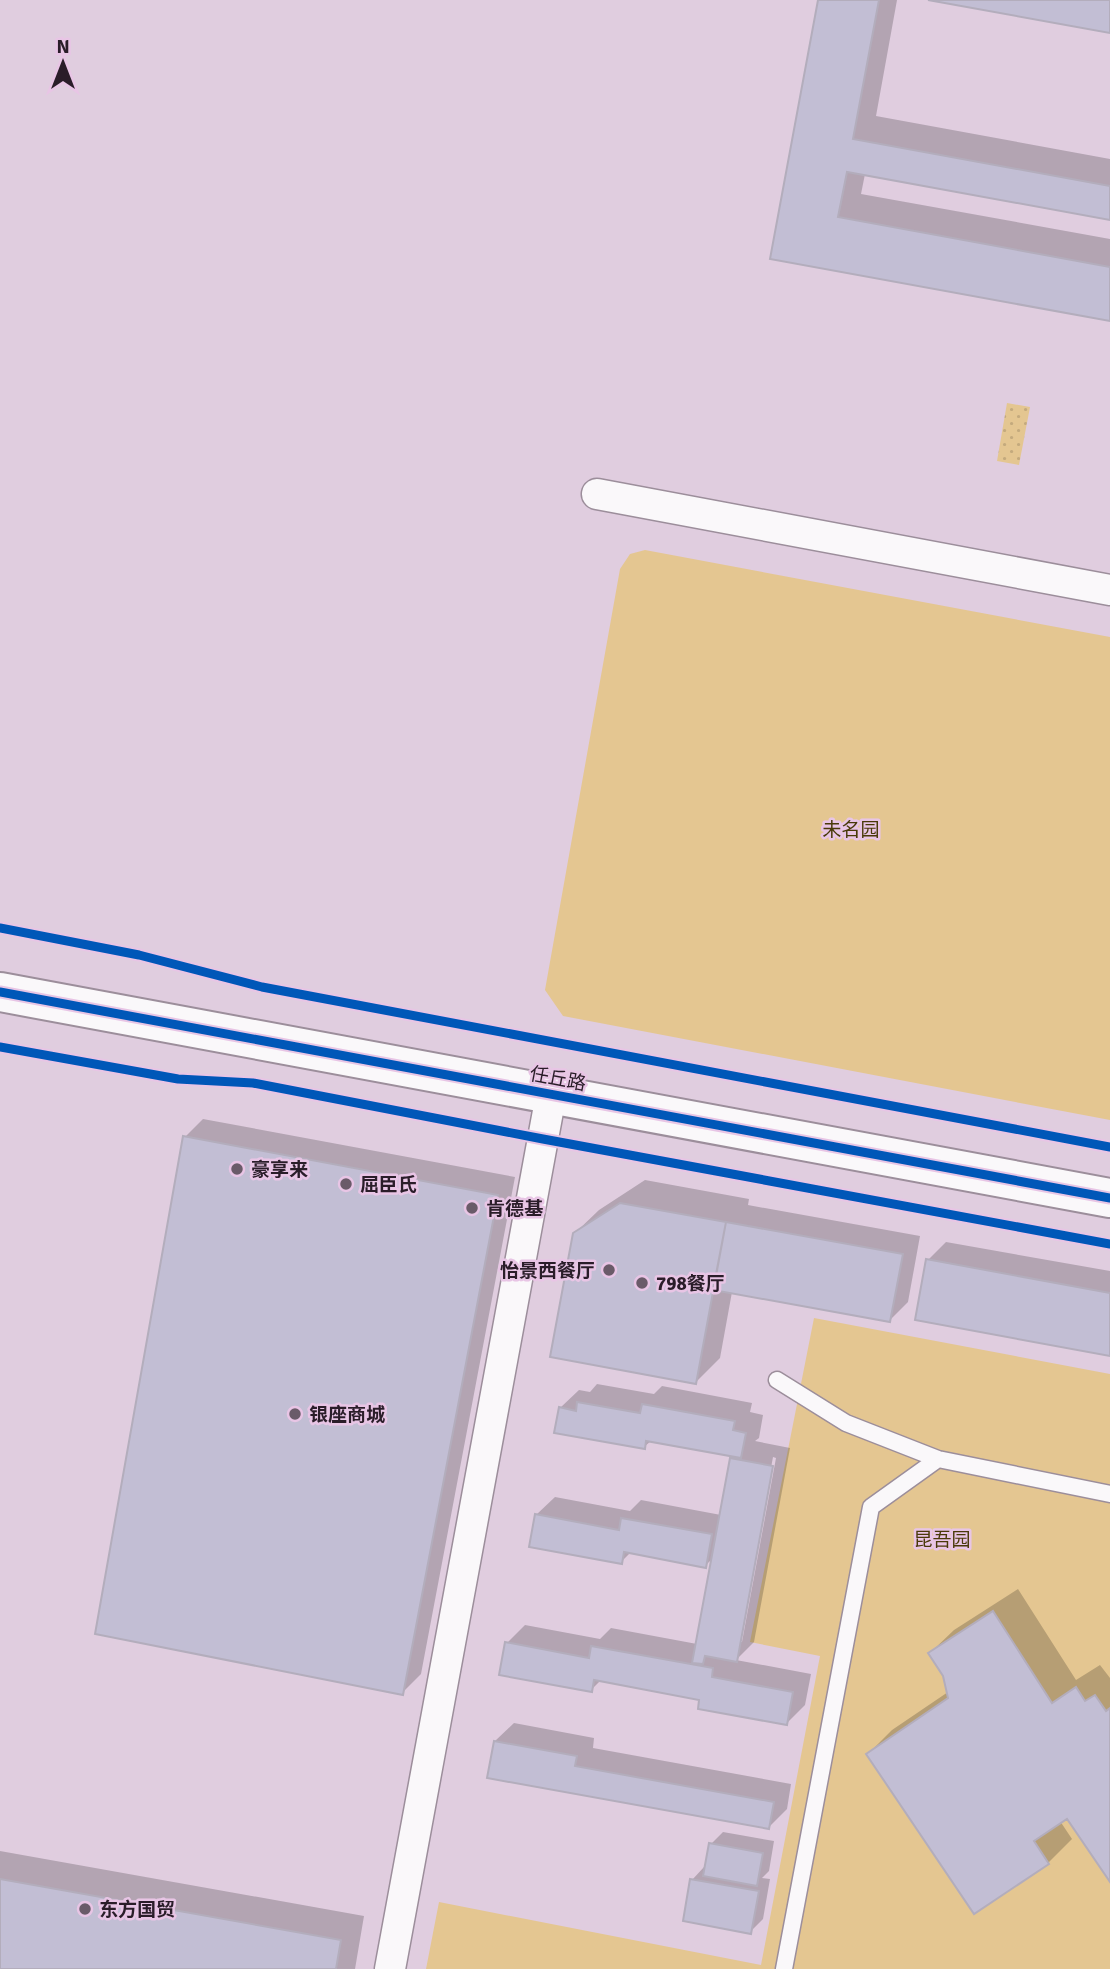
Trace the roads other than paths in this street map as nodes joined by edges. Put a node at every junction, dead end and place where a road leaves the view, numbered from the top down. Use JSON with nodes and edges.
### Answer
{"nodes":[{"id":1,"x":597,"y":494,"type":"dead end"},
{"id":2,"x":1110,"y":590,"type":"edge"},
{"id":3,"x":0,"y":992,"type":"edge"},
{"id":4,"x":551,"y":1095,"type":"junction"},
{"id":5,"x":1110,"y":1198,"type":"edge"},
{"id":6,"x":777,"y":1380,"type":"dead end"},
{"id":7,"x":938,"y":1459,"type":"junction"},
{"id":8,"x":1110,"y":1493,"type":"edge"},
{"id":9,"x":390,"y":1969,"type":"edge"},
{"id":10,"x":784,"y":1969,"type":"edge"}],
"edges":[{"from":1,"to":2,"type":"street"},
{"from":3,"to":4,"type":"street","name":"任丘路"},
{"from":4,"to":5,"type":"street","name":"任丘路"},
{"from":4,"to":9,"type":"street"},
{"from":6,"to":7,"type":"lane"},
{"from":7,"to":8,"type":"lane"},
{"from":7,"to":10,"type":"lane"}]}
